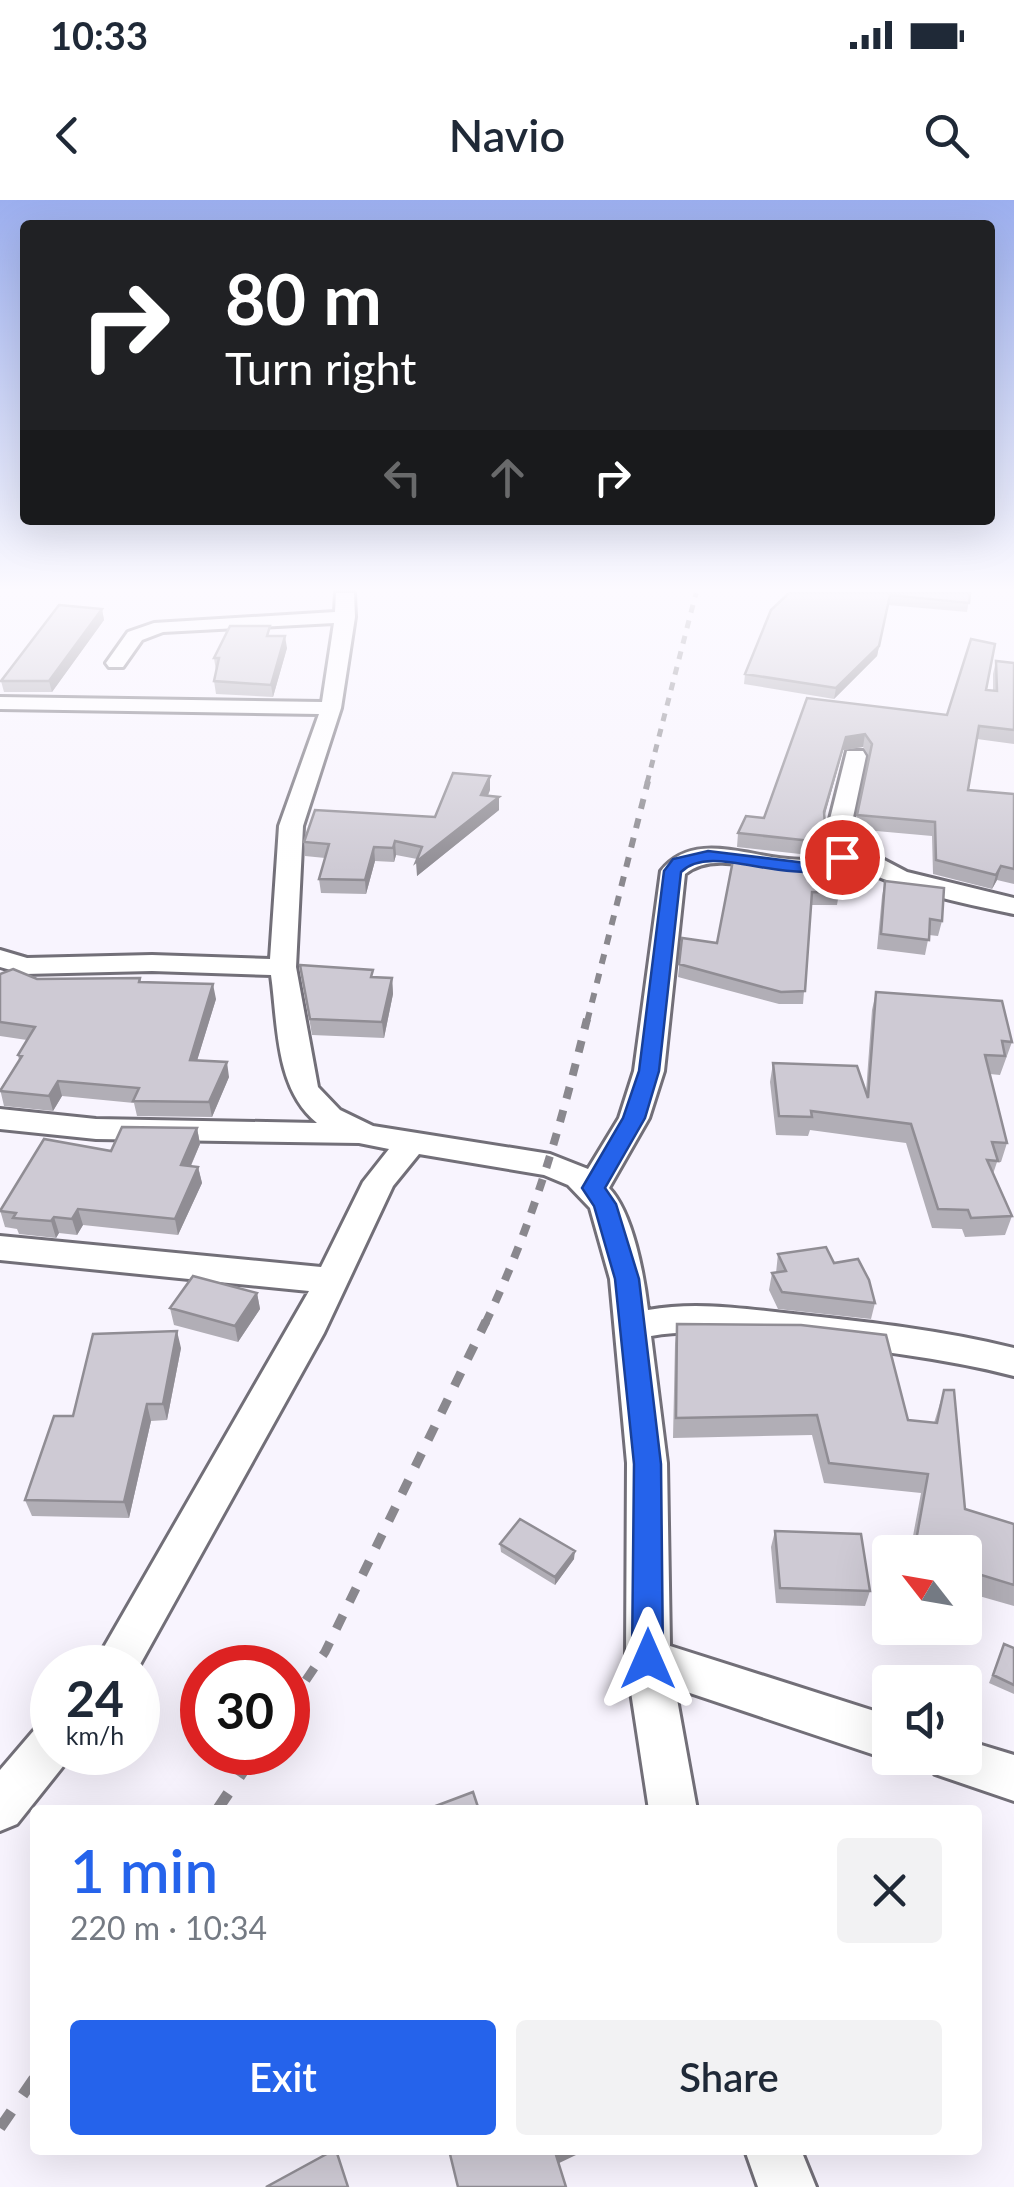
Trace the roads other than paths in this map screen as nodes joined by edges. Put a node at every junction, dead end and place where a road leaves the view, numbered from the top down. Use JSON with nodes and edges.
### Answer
{"nodes":[{"id":1,"x":333,"y":686,"type":"edge"},
{"id":2,"x":0,"y":702,"type":"edge"},
{"id":3,"x":330,"y":708,"type":"junction"},
{"id":4,"x":855,"y":756,"type":"edge"},
{"id":5,"x":836,"y":843,"type":"junction"},
{"id":6,"x":1014,"y":906,"type":"edge"},
{"id":7,"x":0,"y":958,"type":"edge"},
{"id":8,"x":283,"y":967,"type":"junction"},
{"id":9,"x":0,"y":1119,"type":"edge"},
{"id":10,"x":366,"y":1134,"type":"junction"},
{"id":11,"x":412,"y":1141,"type":"junction"},
{"id":12,"x":593,"y":1188,"type":"junction"},
{"id":13,"x":0,"y":1248,"type":"edge"},
{"id":14,"x":331,"y":1282,"type":"junction"},
{"id":15,"x":632,"y":1326,"type":"junction"},
{"id":16,"x":1014,"y":1362,"type":"edge"},
{"id":17,"x":127,"y":1645,"type":"edge"},
{"id":18,"x":648,"y":1659,"type":"junction"},
{"id":19,"x":872,"y":1732,"type":"edge"},
{"id":20,"x":982,"y":1768,"type":"edge"},
{"id":21,"x":30,"y":1771,"type":"edge"},
{"id":22,"x":1014,"y":1778,"type":"edge"},
{"id":23,"x":673,"y":1805,"type":"edge"},
{"id":24,"x":0,"y":1807,"type":"edge"},
{"id":25,"x":776,"y":2155,"type":"edge"},
{"id":26,"x":787,"y":2187,"type":"edge"}],
"edges":[{"from":1,"to":3,"type":"street"},
{"from":2,"to":3,"type":"street"},
{"from":3,"to":8,"type":"street"},
{"from":4,"to":5,"type":"street"},
{"from":5,"to":6,"type":"street"},
{"from":5,"to":12,"type":"street"},
{"from":7,"to":8,"type":"street"},
{"from":8,"to":10,"type":"street"},
{"from":9,"to":10,"type":"street"},
{"from":10,"to":11,"type":"street"},
{"from":11,"to":12,"type":"street"},
{"from":11,"to":14,"type":"street"},
{"from":12,"to":15,"type":"street"},
{"from":13,"to":14,"type":"street"},
{"from":14,"to":17,"type":"street"},
{"from":15,"to":16,"type":"street"},
{"from":15,"to":18,"type":"street"},
{"from":18,"to":19,"type":"street"},
{"from":18,"to":23,"type":"street"},
{"from":20,"to":22,"type":"street"},
{"from":21,"to":24,"type":"street"},
{"from":25,"to":26,"type":"street"}]}
